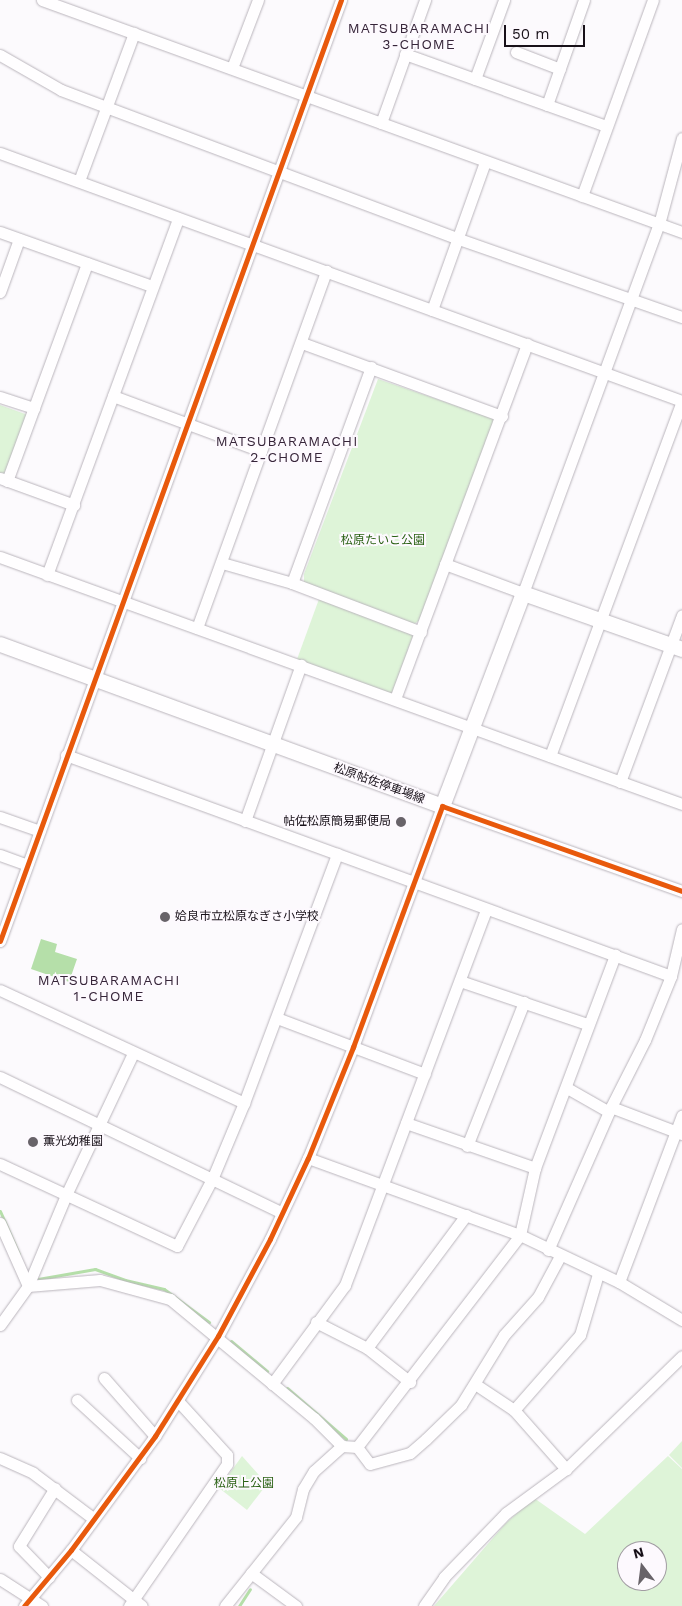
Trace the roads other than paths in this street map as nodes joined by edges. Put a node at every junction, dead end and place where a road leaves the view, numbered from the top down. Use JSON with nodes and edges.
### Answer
{"nodes":[{"id":1,"x":42,"y":0,"type":"edge"},
{"id":2,"x":258,"y":0,"type":"edge"},
{"id":3,"x":342,"y":0,"type":"edge"},
{"id":4,"x":425,"y":0,"type":"edge"},
{"id":5,"x":504,"y":0,"type":"edge"},
{"id":6,"x":584,"y":0,"type":"edge"},
{"id":7,"x":653,"y":0,"type":"edge"},
{"id":8,"x":134,"y":33,"type":"junction"},
{"id":9,"x":516,"y":52,"type":"dead end"},
{"id":10,"x":405,"y":54,"type":"junction"},
{"id":11,"x":0,"y":55,"type":"edge"},
{"id":12,"x":232,"y":68,"type":"junction"},
{"id":13,"x":560,"y":69,"type":"junction"},
{"id":14,"x":475,"y":79,"type":"junction"},
{"id":15,"x":306,"y":96,"type":"junction"},
{"id":16,"x":547,"y":105,"type":"junction"},
{"id":17,"x":106,"y":107,"type":"junction"},
{"id":18,"x":381,"y":123,"type":"junction"},
{"id":19,"x":606,"y":126,"type":"junction"},
{"id":20,"x":682,"y":138,"type":"edge"},
{"id":21,"x":0,"y":153,"type":"edge"},
{"id":22,"x":485,"y":162,"type":"junction"},
{"id":23,"x":280,"y":170,"type":"junction"},
{"id":24,"x":79,"y":181,"type":"junction"},
{"id":25,"x":582,"y":196,"type":"junction"},
{"id":26,"x":178,"y":218,"type":"junction"},
{"id":27,"x":659,"y":224,"type":"junction"},
{"id":28,"x":0,"y":232,"type":"edge"},
{"id":29,"x":682,"y":232,"type":"edge"},
{"id":30,"x":456,"y":238,"type":"junction"},
{"id":31,"x":19,"y":239,"type":"junction"},
{"id":32,"x":253,"y":246,"type":"junction"},
{"id":33,"x":86,"y":263,"type":"junction"},
{"id":34,"x":326,"y":271,"type":"junction"},
{"id":35,"x":152,"y":286,"type":"junction"},
{"id":36,"x":0,"y":292,"type":"edge"},
{"id":37,"x":633,"y":298,"type":"junction"},
{"id":38,"x":432,"y":310,"type":"junction"},
{"id":39,"x":682,"y":316,"type":"edge"},
{"id":40,"x":302,"y":343,"type":"junction"},
{"id":41,"x":527,"y":344,"type":"junction"},
{"id":42,"x":371,"y":367,"type":"junction"},
{"id":43,"x":606,"y":373,"type":"junction"},
{"id":44,"x":113,"y":396,"type":"junction"},
{"id":45,"x":0,"y":397,"type":"edge"},
{"id":46,"x":682,"y":402,"type":"edge"},
{"id":47,"x":34,"y":408,"type":"junction"},
{"id":48,"x":502,"y":416,"type":"junction"},
{"id":49,"x":188,"y":423,"type":"junction"},
{"id":50,"x":261,"y":451,"type":"junction"},
{"id":51,"x":4,"y":479,"type":"edge"},
{"id":52,"x":74,"y":505,"type":"junction"},
{"id":53,"x":0,"y":557,"type":"edge"},
{"id":54,"x":222,"y":563,"type":"junction"},
{"id":55,"x":445,"y":564,"type":"junction"},
{"id":56,"x":47,"y":575,"type":"junction"},
{"id":57,"x":292,"y":583,"type":"junction"},
{"id":58,"x":523,"y":593,"type":"junction"},
{"id":59,"x":123,"y":603,"type":"junction"},
{"id":60,"x":682,"y":615,"type":"edge"},
{"id":61,"x":600,"y":619,"type":"junction"},
{"id":62,"x":197,"y":628,"type":"junction"},
{"id":63,"x":421,"y":632,"type":"junction"},
{"id":64,"x":0,"y":644,"type":"edge"},
{"id":65,"x":676,"y":647,"type":"edge"},
{"id":66,"x":301,"y":666,"type":"junction"},
{"id":67,"x":95,"y":678,"type":"junction"},
{"id":68,"x":395,"y":699,"type":"junction"},
{"id":69,"x":470,"y":727,"type":"junction"},
{"id":70,"x":273,"y":746,"type":"junction"},
{"id":71,"x":66,"y":755,"type":"junction"},
{"id":72,"x":550,"y":756,"type":"junction"},
{"id":73,"x":620,"y":782,"type":"junction"},
{"id":74,"x":682,"y":804,"type":"edge"},
{"id":75,"x":442,"y":806,"type":"junction"},
{"id":76,"x":0,"y":816,"type":"edge"},
{"id":77,"x":245,"y":821,"type":"junction"},
{"id":78,"x":40,"y":831,"type":"junction"},
{"id":79,"x":337,"y":854,"type":"junction"},
{"id":80,"x":0,"y":855,"type":"edge"},
{"id":81,"x":28,"y":864,"type":"junction"},
{"id":82,"x":415,"y":883,"type":"junction"},
{"id":83,"x":682,"y":891,"type":"edge"},
{"id":84,"x":486,"y":910,"type":"junction"},
{"id":85,"x":682,"y":929,"type":"edge"},
{"id":86,"x":0,"y":940,"type":"edge"},
{"id":87,"x":615,"y":954,"type":"junction"},
{"id":88,"x":678,"y":965,"type":"edge"},
{"id":89,"x":671,"y":976,"type":"junction"},
{"id":90,"x":460,"y":981,"type":"junction"},
{"id":91,"x":0,"y":990,"type":"edge"},
{"id":92,"x":524,"y":1002,"type":"junction"},
{"id":93,"x":277,"y":1018,"type":"junction"},
{"id":94,"x":587,"y":1024,"type":"junction"},
{"id":95,"x":353,"y":1047,"type":"junction"},
{"id":96,"x":133,"y":1053,"type":"junction"},
{"id":97,"x":425,"y":1074,"type":"junction"},
{"id":98,"x":0,"y":1077,"type":"edge"},
{"id":99,"x":567,"y":1088,"type":"junction"},
{"id":100,"x":244,"y":1103,"type":"junction"},
{"id":101,"x":610,"y":1110,"type":"junction"},
{"id":102,"x":682,"y":1115,"type":"edge"},
{"id":103,"x":406,"y":1123,"type":"junction"},
{"id":104,"x":99,"y":1126,"type":"junction"},
{"id":105,"x":679,"y":1133,"type":"edge"},
{"id":106,"x":467,"y":1146,"type":"junction"},
{"id":107,"x":308,"y":1158,"type":"junction"},
{"id":108,"x":0,"y":1164,"type":"edge"},
{"id":109,"x":535,"y":1168,"type":"junction"},
{"id":110,"x":213,"y":1177,"type":"junction"},
{"id":111,"x":383,"y":1186,"type":"junction"},
{"id":112,"x":66,"y":1195,"type":"junction"},
{"id":113,"x":282,"y":1212,"type":"junction"},
{"id":114,"x":466,"y":1215,"type":"junction"},
{"id":115,"x":0,"y":1223,"type":"edge"},
{"id":116,"x":520,"y":1235,"type":"junction"},
{"id":117,"x":548,"y":1250,"type":"junction"},
{"id":118,"x":560,"y":1256,"type":"junction"},
{"id":119,"x":598,"y":1274,"type":"junction"},
{"id":120,"x":619,"y":1282,"type":"junction"},
{"id":121,"x":28,"y":1286,"type":"junction"},
{"id":122,"x":682,"y":1320,"type":"edge"},
{"id":123,"x":316,"y":1322,"type":"junction"},
{"id":124,"x":0,"y":1325,"type":"edge"},
{"id":125,"x":218,"y":1336,"type":"junction"},
{"id":126,"x":367,"y":1348,"type":"junction"},
{"id":127,"x":682,"y":1356,"type":"edge"},
{"id":128,"x":104,"y":1378,"type":"dead end"},
{"id":129,"x":410,"y":1382,"type":"junction"},
{"id":130,"x":272,"y":1384,"type":"junction"},
{"id":131,"x":475,"y":1384,"type":"junction"},
{"id":132,"x":77,"y":1400,"type":"dead end"},
{"id":133,"x":178,"y":1401,"type":"junction"},
{"id":134,"x":514,"y":1410,"type":"junction"},
{"id":135,"x":155,"y":1436,"type":"junction"},
{"id":136,"x":342,"y":1446,"type":"junction"},
{"id":137,"x":356,"y":1447,"type":"junction"},
{"id":138,"x":0,"y":1458,"type":"edge"},
{"id":139,"x":140,"y":1458,"type":"junction"},
{"id":140,"x":566,"y":1469,"type":"junction"},
{"id":141,"x":55,"y":1488,"type":"junction"},
{"id":142,"x":94,"y":1519,"type":"junction"},
{"id":143,"x":71,"y":1550,"type":"junction"},
{"id":144,"x":251,"y":1573,"type":"junction"},
{"id":145,"x":49,"y":1577,"type":"junction"},
{"id":146,"x":0,"y":1579,"type":"edge"},
{"id":147,"x":28,"y":1602,"type":"edge"},
{"id":148,"x":135,"y":1604,"type":"edge"},
{"id":149,"x":42,"y":1606,"type":"edge"},
{"id":150,"x":225,"y":1606,"type":"edge"},
{"id":151,"x":296,"y":1606,"type":"edge"},
{"id":152,"x":424,"y":1606,"type":"edge"}],
"edges":[{"from":1,"to":8,"type":"street"},
{"from":2,"to":12,"type":"street"},
{"from":3,"to":15,"type":"street"},
{"from":4,"to":10,"type":"street"},
{"from":5,"to":14,"type":"street"},
{"from":6,"to":13,"type":"street"},
{"from":7,"to":19,"type":"street"},
{"from":8,"to":12,"type":"street"},
{"from":8,"to":17,"type":"street"},
{"from":9,"to":13,"type":"street"},
{"from":10,"to":14,"type":"street"},
{"from":10,"to":18,"type":"street"},
{"from":11,"to":17,"type":"street"},
{"from":12,"to":15,"type":"street"},
{"from":13,"to":16,"type":"street"},
{"from":14,"to":16,"type":"street"},
{"from":15,"to":18,"type":"street"},
{"from":15,"to":23,"type":"street"},
{"from":16,"to":19,"type":"street"},
{"from":17,"to":23,"type":"street"},
{"from":17,"to":24,"type":"street"},
{"from":18,"to":22,"type":"street"},
{"from":19,"to":25,"type":"street"},
{"from":20,"to":27,"type":"street"},
{"from":21,"to":24,"type":"street"},
{"from":22,"to":25,"type":"street"},
{"from":22,"to":30,"type":"street"},
{"from":23,"to":30,"type":"street"},
{"from":23,"to":32,"type":"street"},
{"from":24,"to":26,"type":"street"},
{"from":25,"to":27,"type":"street"},
{"from":26,"to":32,"type":"street"},
{"from":26,"to":35,"type":"street"},
{"from":27,"to":29,"type":"street"},
{"from":27,"to":37,"type":"street"},
{"from":28,"to":31,"type":"street"},
{"from":30,"to":37,"type":"street"},
{"from":30,"to":38,"type":"street"},
{"from":31,"to":33,"type":"street"},
{"from":31,"to":36,"type":"street"},
{"from":32,"to":34,"type":"street"},
{"from":32,"to":49,"type":"street"},
{"from":33,"to":35,"type":"street"},
{"from":33,"to":47,"type":"street"},
{"from":34,"to":38,"type":"street"},
{"from":34,"to":40,"type":"street"},
{"from":35,"to":44,"type":"street"},
{"from":37,"to":39,"type":"street"},
{"from":37,"to":43,"type":"street"},
{"from":38,"to":41,"type":"street"},
{"from":40,"to":42,"type":"street"},
{"from":40,"to":50,"type":"street"},
{"from":41,"to":43,"type":"street"},
{"from":41,"to":48,"type":"street"},
{"from":42,"to":48,"type":"street"},
{"from":42,"to":57,"type":"street"},
{"from":43,"to":46,"type":"street"},
{"from":43,"to":58,"type":"street"},
{"from":44,"to":49,"type":"street"},
{"from":44,"to":52,"type":"street"},
{"from":45,"to":47,"type":"street"},
{"from":46,"to":61,"type":"street"},
{"from":47,"to":51,"type":"street"},
{"from":48,"to":55,"type":"street"},
{"from":49,"to":50,"type":"street"},
{"from":49,"to":59,"type":"street"},
{"from":50,"to":54,"type":"street"},
{"from":51,"to":52,"type":"street"},
{"from":52,"to":56,"type":"street"},
{"from":53,"to":56,"type":"street"},
{"from":54,"to":57,"type":"street"},
{"from":54,"to":62,"type":"street"},
{"from":55,"to":58,"type":"street"},
{"from":55,"to":63,"type":"street"},
{"from":56,"to":59,"type":"street"},
{"from":57,"to":63,"type":"street"},
{"from":58,"to":61,"type":"main road"},
{"from":58,"to":69,"type":"main road"},
{"from":59,"to":62,"type":"street"},
{"from":59,"to":67,"type":"street"},
{"from":60,"to":65,"type":"street"},
{"from":61,"to":65,"type":"main road"},
{"from":61,"to":72,"type":"street"},
{"from":62,"to":66,"type":"street"},
{"from":63,"to":68,"type":"street"},
{"from":64,"to":67,"type":"main road","name":"松原帖佐停車場線"},
{"from":65,"to":73,"type":"street"},
{"from":66,"to":68,"type":"street"},
{"from":66,"to":70,"type":"street"},
{"from":67,"to":70,"type":"main road","name":"松原帖佐停車場線"},
{"from":67,"to":71,"type":"street"},
{"from":68,"to":69,"type":"street"},
{"from":69,"to":72,"type":"street"},
{"from":69,"to":75,"type":"main road"},
{"from":70,"to":75,"type":"main road","name":"松原帖佐停車場線"},
{"from":70,"to":77,"type":"street"},
{"from":71,"to":77,"type":"street"},
{"from":71,"to":78,"type":"street"},
{"from":72,"to":73,"type":"street"},
{"from":73,"to":74,"type":"street"},
{"from":75,"to":82,"type":"street"},
{"from":75,"to":83,"type":"street"},
{"from":76,"to":78,"type":"street"},
{"from":77,"to":79,"type":"street"},
{"from":78,"to":81,"type":"street"},
{"from":79,"to":82,"type":"street"},
{"from":79,"to":93,"type":"street"},
{"from":80,"to":81,"type":"street"},
{"from":81,"to":86,"type":"street"},
{"from":82,"to":84,"type":"street"},
{"from":82,"to":95,"type":"street"},
{"from":84,"to":87,"type":"street"},
{"from":84,"to":90,"type":"street"},
{"from":85,"to":88,"type":"street"},
{"from":87,"to":89,"type":"street"},
{"from":87,"to":94,"type":"street"},
{"from":88,"to":89,"type":"street"},
{"from":89,"to":101,"type":"street"},
{"from":90,"to":92,"type":"street"},
{"from":90,"to":97,"type":"street"},
{"from":91,"to":96,"type":"street"},
{"from":92,"to":94,"type":"street"},
{"from":92,"to":106,"type":"street"},
{"from":93,"to":95,"type":"street"},
{"from":93,"to":100,"type":"street"},
{"from":94,"to":99,"type":"street"},
{"from":95,"to":97,"type":"street"},
{"from":95,"to":107,"type":"street"},
{"from":96,"to":100,"type":"street"},
{"from":96,"to":104,"type":"street"},
{"from":97,"to":103,"type":"street"},
{"from":98,"to":104,"type":"street"},
{"from":99,"to":101,"type":"street"},
{"from":99,"to":109,"type":"street"},
{"from":100,"to":110,"type":"street"},
{"from":101,"to":105,"type":"street"},
{"from":101,"to":117,"type":"street"},
{"from":102,"to":105,"type":"street"},
{"from":103,"to":106,"type":"street"},
{"from":103,"to":111,"type":"street"},
{"from":104,"to":110,"type":"street"},
{"from":104,"to":112,"type":"street"},
{"from":105,"to":120,"type":"street"},
{"from":106,"to":109,"type":"street"},
{"from":107,"to":111,"type":"street"},
{"from":107,"to":113,"type":"street"},
{"from":108,"to":112,"type":"street"},
{"from":109,"to":116,"type":"street"},
{"from":110,"to":112,"type":"street"},
{"from":110,"to":113,"type":"street"},
{"from":111,"to":114,"type":"street"},
{"from":111,"to":123,"type":"street"},
{"from":112,"to":121,"type":"street"},
{"from":113,"to":125,"type":"street"},
{"from":114,"to":116,"type":"street"},
{"from":114,"to":126,"type":"street"},
{"from":115,"to":121,"type":"street"},
{"from":116,"to":117,"type":"street"},
{"from":116,"to":129,"type":"street"},
{"from":117,"to":118,"type":"street"},
{"from":118,"to":119,"type":"street"},
{"from":118,"to":131,"type":"street"},
{"from":119,"to":120,"type":"street"},
{"from":119,"to":134,"type":"street"},
{"from":120,"to":122,"type":"street"},
{"from":121,"to":124,"type":"street"},
{"from":121,"to":125,"type":"street"},
{"from":123,"to":126,"type":"street"},
{"from":123,"to":130,"type":"street"},
{"from":125,"to":130,"type":"street"},
{"from":125,"to":133,"type":"street"},
{"from":126,"to":129,"type":"street"},
{"from":127,"to":140,"type":"street"},
{"from":128,"to":135,"type":"street"},
{"from":129,"to":137,"type":"street"},
{"from":130,"to":136,"type":"street"},
{"from":131,"to":134,"type":"street"},
{"from":131,"to":137,"type":"street"},
{"from":132,"to":139,"type":"street"},
{"from":133,"to":135,"type":"street"},
{"from":133,"to":148,"type":"street"},
{"from":134,"to":140,"type":"street"},
{"from":135,"to":139,"type":"street"},
{"from":136,"to":137,"type":"street"},
{"from":136,"to":144,"type":"street"},
{"from":138,"to":141,"type":"street"},
{"from":139,"to":142,"type":"street"},
{"from":140,"to":152,"type":"street"},
{"from":141,"to":142,"type":"street"},
{"from":141,"to":145,"type":"street"},
{"from":142,"to":143,"type":"street"},
{"from":143,"to":145,"type":"street"},
{"from":143,"to":148,"type":"street"},
{"from":144,"to":150,"type":"street"},
{"from":144,"to":151,"type":"street"},
{"from":145,"to":147,"type":"street"},
{"from":146,"to":147,"type":"street"},
{"from":147,"to":149,"type":"street"}]}
